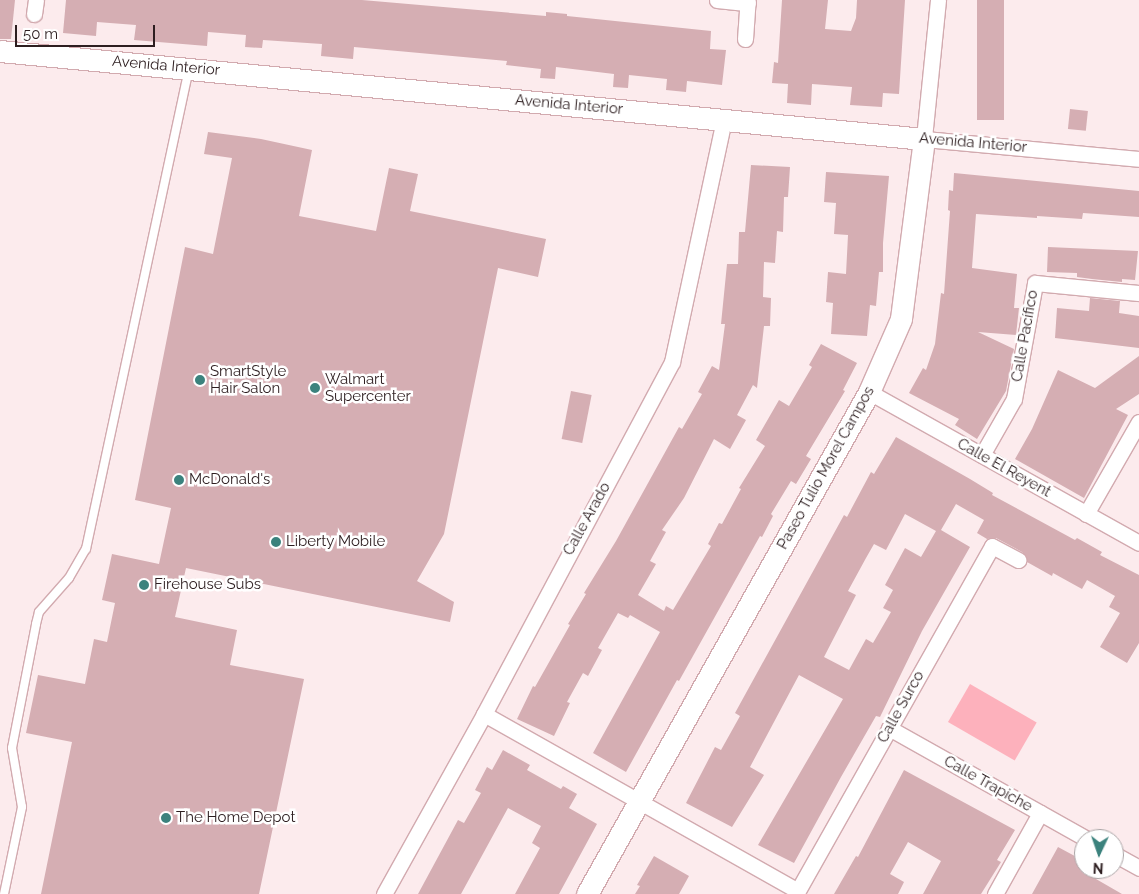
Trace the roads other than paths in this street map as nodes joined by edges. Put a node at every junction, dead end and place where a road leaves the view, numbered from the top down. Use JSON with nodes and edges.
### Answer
{"nodes":[{"id":1,"x":718,"y":0,"type":"edge"},
{"id":2,"x":938,"y":0,"type":"edge"},
{"id":3,"x":748,"y":1,"type":"edge"},
{"id":4,"x":745,"y":39,"type":"dead end"},
{"id":5,"x":0,"y":51,"type":"edge"},
{"id":6,"x":190,"y":68,"type":"junction"},
{"id":7,"x":724,"y":119,"type":"junction"},
{"id":8,"x":924,"y":139,"type":"junction"},
{"id":9,"x":1139,"y":158,"type":"edge"},
{"id":10,"x":1139,"y":293,"type":"edge"},
{"id":11,"x":869,"y":392,"type":"junction"},
{"id":12,"x":1139,"y":422,"type":"edge"},
{"id":13,"x":982,"y":455,"type":"junction"},
{"id":14,"x":1086,"y":514,"type":"junction"},
{"id":15,"x":1139,"y":544,"type":"edge"},
{"id":16,"x":1018,"y":560,"type":"dead end"},
{"id":17,"x":484,"y":714,"type":"junction"},
{"id":18,"x":890,"y":728,"type":"junction"},
{"id":19,"x":639,"y":802,"type":"junction"},
{"id":20,"x":1040,"y":813,"type":"junction"},
{"id":21,"x":1074,"y":832,"type":"edge"},
{"id":22,"x":1124,"y":860,"type":"edge"},
{"id":23,"x":1139,"y":868,"type":"edge"},
{"id":24,"x":797,"y":892,"type":"edge"},
{"id":25,"x":4,"y":894,"type":"edge"},
{"id":26,"x":384,"y":894,"type":"edge"},
{"id":27,"x":587,"y":894,"type":"edge"},
{"id":28,"x":995,"y":894,"type":"edge"}],
"edges":[{"from":1,"to":3,"type":"street"},
{"from":2,"to":8,"type":"street","name":"Paseo Tulio Morel Campos"},
{"from":3,"to":4,"type":"street"},
{"from":5,"to":6,"type":"street","name":"Avenida Interior"},
{"from":6,"to":7,"type":"street","name":"Avenida Interior"},
{"from":6,"to":25,"type":"lane"},
{"from":7,"to":8,"type":"street","name":"Avenida Interior"},
{"from":7,"to":17,"type":"street","name":"Calle Arado"},
{"from":8,"to":9,"type":"street","name":"Avenida Interior"},
{"from":8,"to":11,"type":"street","name":"Paseo Tulio Morel Campos"},
{"from":10,"to":13,"type":"street","name":"Calle Pacífico"},
{"from":11,"to":13,"type":"street","name":"Calle El Reyent"},
{"from":11,"to":19,"type":"street","name":"Paseo Tulio Morel Campos"},
{"from":12,"to":14,"type":"street"},
{"from":13,"to":14,"type":"street","name":"Calle El Reyent"},
{"from":14,"to":15,"type":"street","name":"Calle El Reyent"},
{"from":16,"to":18,"type":"street","name":"Calle Surco"},
{"from":17,"to":19,"type":"street"},
{"from":17,"to":26,"type":"street","name":"Calle Arado"},
{"from":18,"to":20,"type":"street","name":"Calle Trapiche"},
{"from":18,"to":24,"type":"street","name":"Calle Surco"},
{"from":19,"to":24,"type":"street"},
{"from":19,"to":27,"type":"street","name":"Paseo Tulio Morel Campos"},
{"from":20,"to":21,"type":"street","name":"Calle Trapiche"},
{"from":20,"to":28,"type":"street"},
{"from":22,"to":23,"type":"street"}]}
